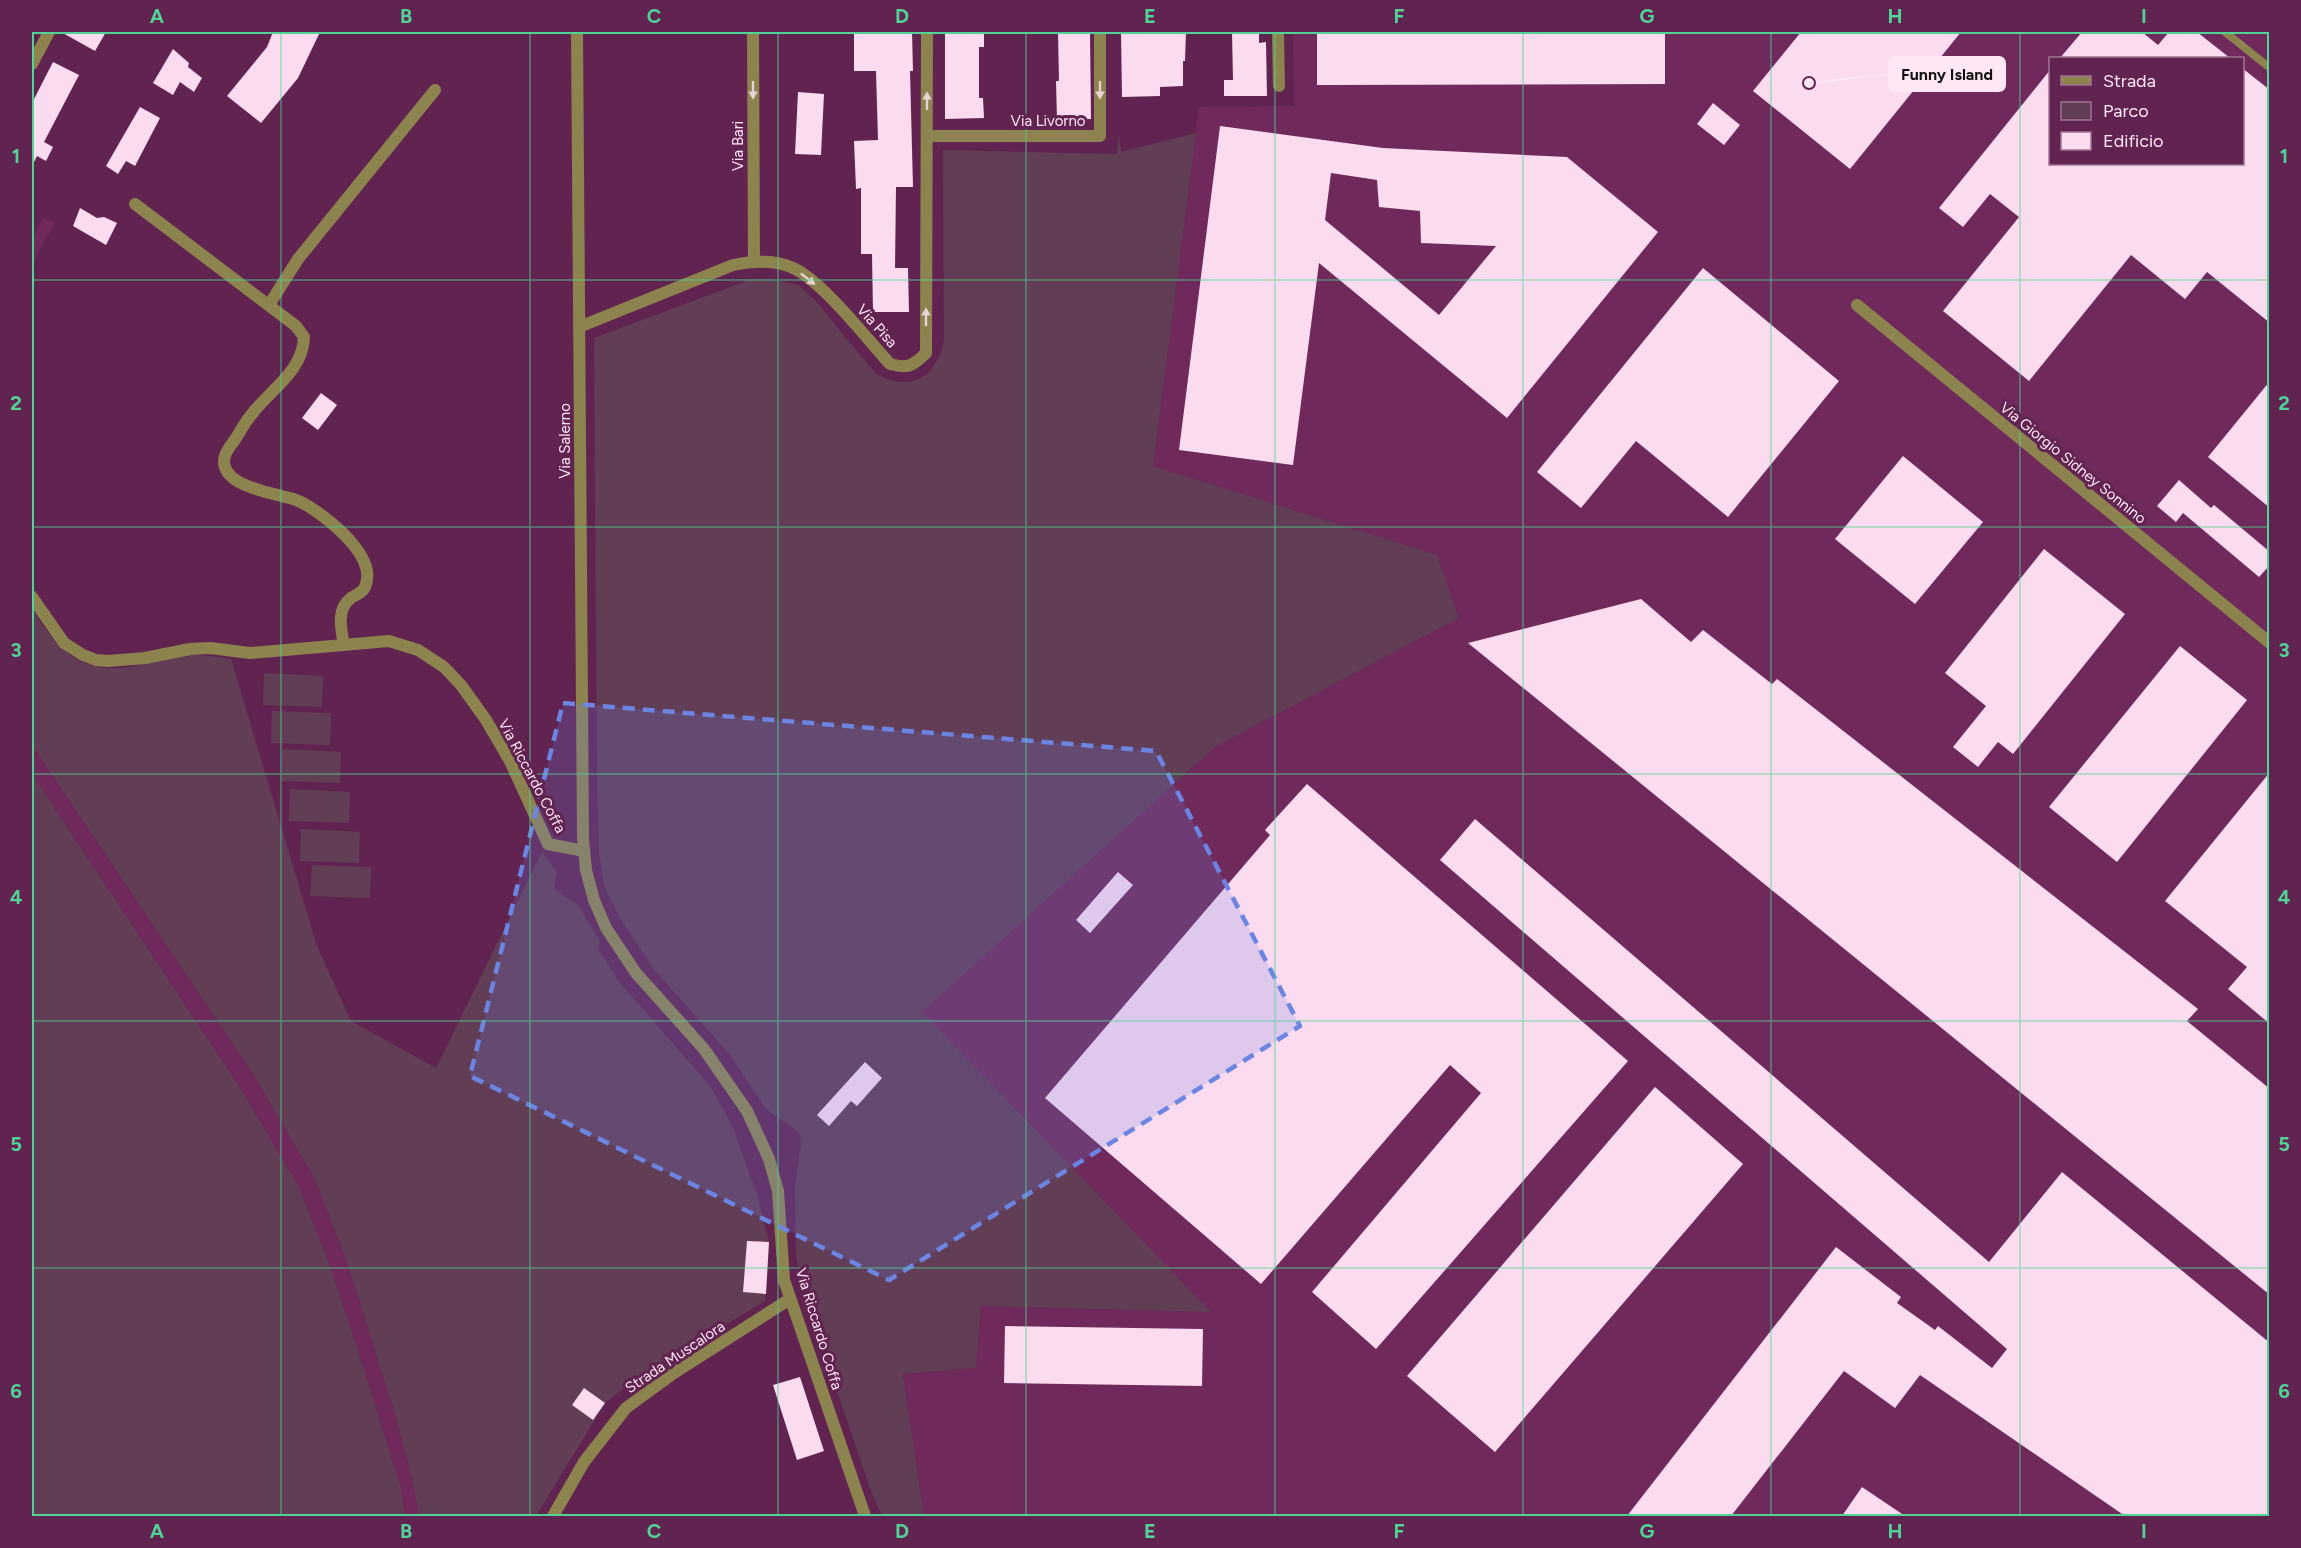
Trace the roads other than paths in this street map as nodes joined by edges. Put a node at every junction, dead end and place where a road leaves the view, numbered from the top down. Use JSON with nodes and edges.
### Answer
{"nodes":[{"id":1,"x":49,"y":32,"type":"edge"},
{"id":2,"x":577,"y":32,"type":"edge"},
{"id":3,"x":753,"y":32,"type":"edge"},
{"id":4,"x":927,"y":32,"type":"edge"},
{"id":5,"x":1100,"y":32,"type":"edge"},
{"id":6,"x":1278,"y":32,"type":"edge"},
{"id":7,"x":2225,"y":32,"type":"edge"},
{"id":8,"x":32,"y":64,"type":"edge"},
{"id":9,"x":2270,"y":68,"type":"edge"},
{"id":10,"x":1279,"y":86,"type":"dead end"},
{"id":11,"x":435,"y":90,"type":"dead end"},
{"id":12,"x":927,"y":136,"type":"junction"},
{"id":13,"x":135,"y":204,"type":"dead end"},
{"id":14,"x":754,"y":261,"type":"junction"},
{"id":15,"x":268,"y":305,"type":"junction"},
{"id":16,"x":1857,"y":305,"type":"dead end"},
{"id":17,"x":579,"y":327,"type":"junction"},
{"id":18,"x":32,"y":597,"type":"edge"},
{"id":19,"x":2270,"y":643,"type":"edge"},
{"id":20,"x":344,"y":645,"type":"junction"},
{"id":21,"x":584,"y":851,"type":"junction"},
{"id":22,"x":790,"y":1299,"type":"junction"},
{"id":23,"x":553,"y":1516,"type":"edge"},
{"id":24,"x":865,"y":1516,"type":"edge"}],
"edges":[{"from":1,"to":8,"type":"street"},
{"from":2,"to":17,"type":"street","name":"Via Salerno"},
{"from":3,"to":14,"type":"street","name":"Via Bari","one_way":true},
{"from":12,"to":4,"type":"street","name":"Via Pisa","one_way":true},
{"from":5,"to":12,"type":"street","name":"Via Livorno","one_way":true},
{"from":6,"to":10,"type":"street"},
{"from":7,"to":9,"type":"lane"},
{"from":11,"to":15,"type":"street"},
{"from":14,"to":12,"type":"street","name":"Via Pisa","one_way":true},
{"from":13,"to":15,"type":"street"},
{"from":14,"to":17,"type":"street","name":"Via Pisa"},
{"from":15,"to":20,"type":"street"},
{"from":16,"to":19,"type":"street","name":"Via Giorgio Sidney Sonnino"},
{"from":17,"to":21,"type":"street","name":"Via Salerno"},
{"from":18,"to":20,"type":"street","name":"Via Riccardo Coffa"},
{"from":20,"to":21,"type":"street","name":"Via Riccardo Coffa"},
{"from":21,"to":22,"type":"street","name":"Via Riccardo Coffa"},
{"from":22,"to":23,"type":"street","name":"Strada Muscalora"},
{"from":22,"to":24,"type":"street","name":"Via Riccardo Coffa"}]}
